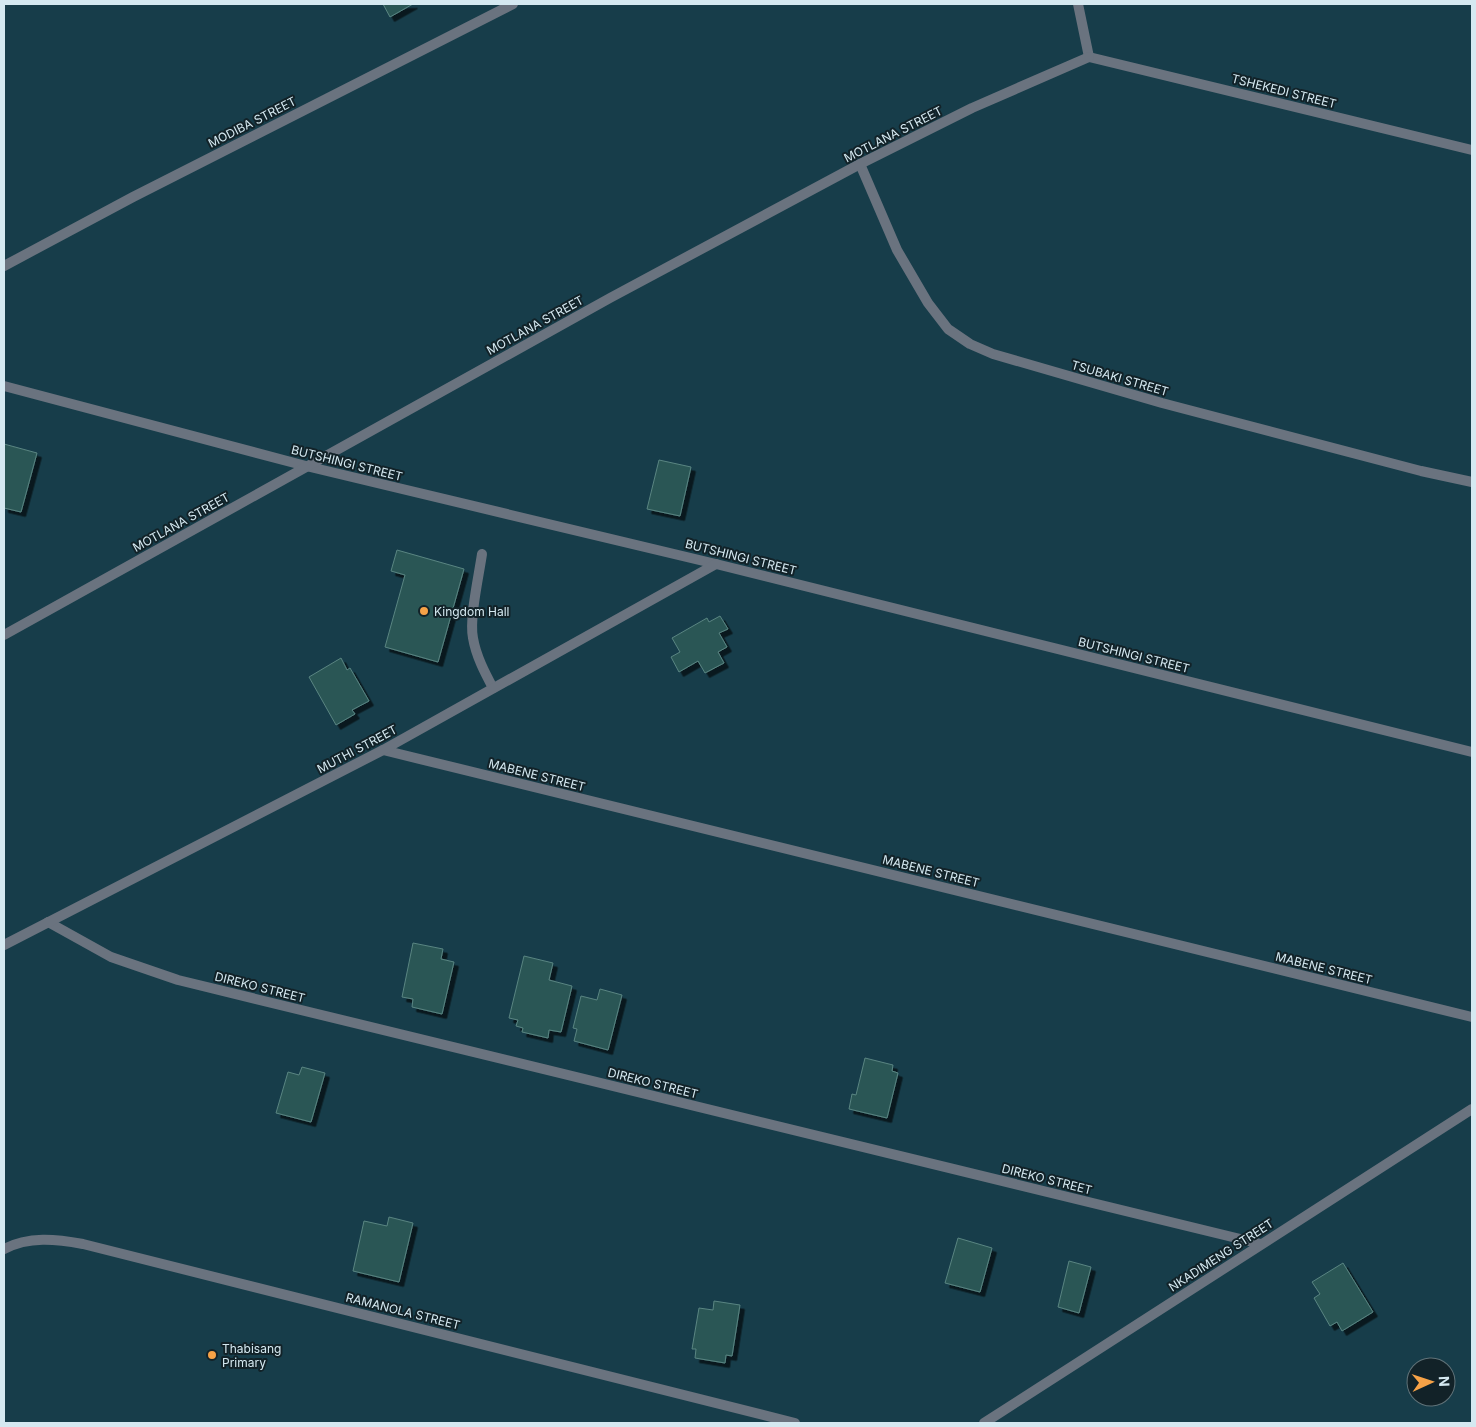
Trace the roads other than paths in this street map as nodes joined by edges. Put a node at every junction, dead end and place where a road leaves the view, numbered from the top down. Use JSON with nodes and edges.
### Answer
{"nodes":[{"id":1,"x":513,"y":4,"type":"edge"},
{"id":2,"x":1078,"y":4,"type":"edge"},
{"id":3,"x":1089,"y":57,"type":"junction"},
{"id":4,"x":1472,"y":150,"type":"edge"},
{"id":5,"x":860,"y":164,"type":"junction"},
{"id":6,"x":4,"y":266,"type":"edge"},
{"id":7,"x":4,"y":386,"type":"edge"},
{"id":8,"x":306,"y":466,"type":"junction"},
{"id":9,"x":1472,"y":482,"type":"edge"},
{"id":10,"x":482,"y":554,"type":"dead end"},
{"id":11,"x":716,"y":564,"type":"junction"},
{"id":12,"x":4,"y":635,"type":"edge"},
{"id":13,"x":493,"y":688,"type":"junction"},
{"id":14,"x":383,"y":750,"type":"junction"},
{"id":15,"x":1472,"y":752,"type":"edge"},
{"id":16,"x":48,"y":922,"type":"junction"},
{"id":17,"x":4,"y":946,"type":"edge"},
{"id":18,"x":1472,"y":1017,"type":"edge"},
{"id":19,"x":1472,"y":1109,"type":"edge"},
{"id":20,"x":1261,"y":1244,"type":"junction"},
{"id":21,"x":4,"y":1249,"type":"edge"},
{"id":22,"x":796,"y":1423,"type":"edge"},
{"id":23,"x":984,"y":1423,"type":"edge"}],
"edges":[{"from":1,"to":6,"type":"street","name":"MODIBA STREET"},
{"from":2,"to":3,"type":"street"},
{"from":3,"to":4,"type":"street","name":"TSHEKEDI STREET"},
{"from":3,"to":5,"type":"street","name":"MOTLANA STREET"},
{"from":5,"to":8,"type":"street","name":"MOTLANA STREET"},
{"from":5,"to":9,"type":"street","name":"TSUBAKI STREET"},
{"from":7,"to":8,"type":"street","name":"BUTSHINGI STREET"},
{"from":8,"to":11,"type":"street","name":"BUTSHINGI STREET"},
{"from":8,"to":12,"type":"street","name":"MOTLANA STREET"},
{"from":10,"to":13,"type":"street"},
{"from":11,"to":13,"type":"street","name":"MUTHI STREET"},
{"from":11,"to":15,"type":"street","name":"BUTSHINGI STREET"},
{"from":13,"to":14,"type":"street","name":"MUTHI STREET"},
{"from":14,"to":16,"type":"street","name":"MUTHI STREET"},
{"from":14,"to":18,"type":"street","name":"MABENE STREET"},
{"from":16,"to":17,"type":"street","name":"MUTHI STREET"},
{"from":16,"to":20,"type":"street","name":"DIREKO STREET"},
{"from":19,"to":20,"type":"street","name":"NKADIMENG STREET"},
{"from":20,"to":23,"type":"street","name":"NKADIMENG STREET"},
{"from":21,"to":22,"type":"street","name":"RAMANOLA STREET"}]}
